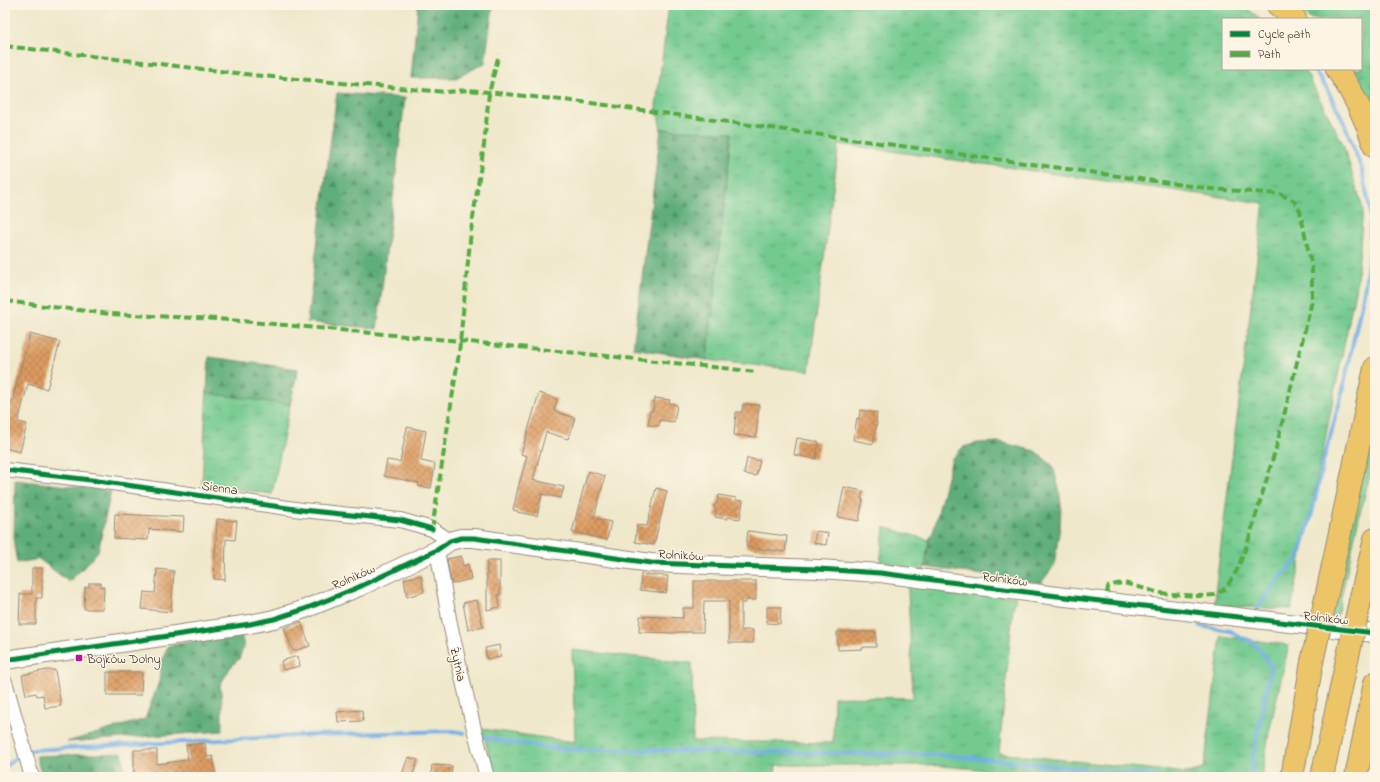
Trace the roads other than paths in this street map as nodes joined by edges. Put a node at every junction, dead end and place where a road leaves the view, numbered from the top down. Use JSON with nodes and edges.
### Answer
{"nodes":[{"id":1,"x":1278,"y":5,"type":"edge"},
{"id":2,"x":1294,"y":18,"type":"edge"},
{"id":3,"x":1338,"y":70,"type":"edge"},
{"id":4,"x":1375,"y":147,"type":"edge"},
{"id":5,"x":1375,"y":368,"type":"edge"},
{"id":6,"x":5,"y":470,"type":"edge"},
{"id":7,"x":1375,"y":539,"type":"edge"},
{"id":8,"x":444,"y":545,"type":"junction"},
{"id":9,"x":1375,"y":633,"type":"edge"},
{"id":10,"x":5,"y":660,"type":"edge"},
{"id":11,"x":5,"y":682,"type":"edge"},
{"id":12,"x":1375,"y":683,"type":"edge"},
{"id":13,"x":32,"y":777,"type":"edge"},
{"id":14,"x":487,"y":777,"type":"edge"},
{"id":15,"x":1292,"y":777,"type":"edge"},
{"id":16,"x":1322,"y":777,"type":"edge"},
{"id":17,"x":1356,"y":777,"type":"edge"}],
"edges":[{"from":1,"to":2,"type":"highway"},
{"from":3,"to":4,"type":"highway"},
{"from":5,"to":15,"type":"highway","bridge":true},
{"from":6,"to":8,"type":"street","name":"Sienna"},
{"from":7,"to":16,"type":"highway","bridge":true},
{"from":8,"to":9,"type":"street","name":"Rolników"},
{"from":8,"to":10,"type":"street","name":"Rolników"},
{"from":8,"to":14,"type":"street","name":"Żytnia"},
{"from":11,"to":13,"type":"street"},
{"from":12,"to":17,"type":"highway"}]}
